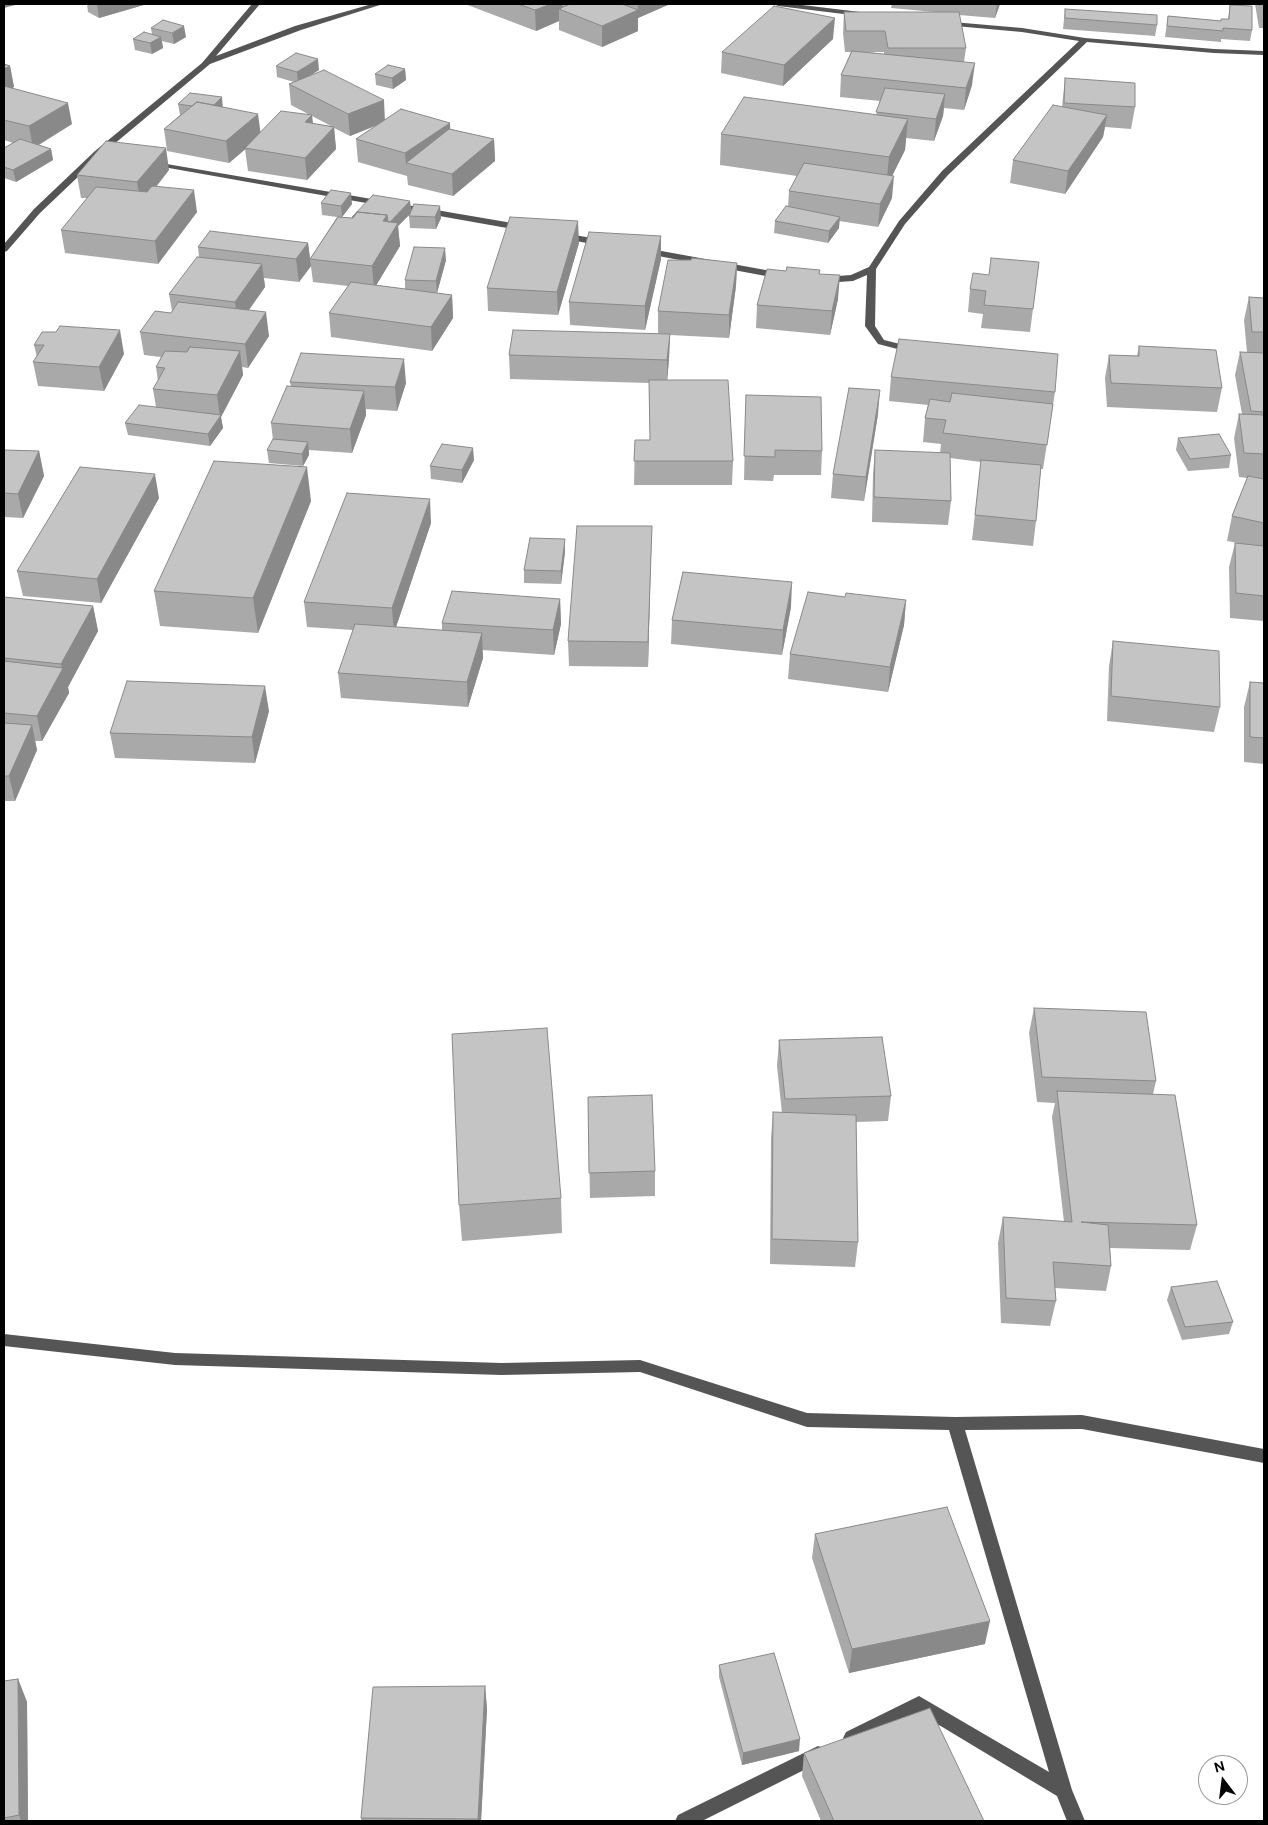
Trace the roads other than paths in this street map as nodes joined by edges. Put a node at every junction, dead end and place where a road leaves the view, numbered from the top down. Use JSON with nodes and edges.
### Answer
{"nodes":[{"id":1,"x":256,"y":4,"type":"edge"},
{"id":2,"x":378,"y":4,"type":"edge"},
{"id":3,"x":778,"y":4,"type":"edge"},
{"id":4,"x":366,"y":5,"type":"edge"},
{"id":5,"x":873,"y":16,"type":"edge"},
{"id":6,"x":938,"y":22,"type":"edge"},
{"id":7,"x":1086,"y":40,"type":"junction"},
{"id":8,"x":1264,"y":53,"type":"edge"},
{"id":9,"x":206,"y":64,"type":"junction"},
{"id":10,"x":98,"y":154,"type":"junction"},
{"id":11,"x":108,"y":155,"type":"edge"},
{"id":12,"x":145,"y":162,"type":"edge"},
{"id":13,"x":536,"y":230,"type":"edge"},
{"id":14,"x":556,"y":234,"type":"edge"},
{"id":15,"x":614,"y":245,"type":"edge"},
{"id":16,"x":4,"y":248,"type":"edge"},
{"id":17,"x":633,"y":249,"type":"edge"},
{"id":18,"x":872,"y":269,"type":"junction"},
{"id":19,"x":789,"y":278,"type":"edge"},
{"id":20,"x":815,"y":280,"type":"edge"},
{"id":21,"x":924,"y":350,"type":"edge"},
{"id":22,"x":4,"y":1340,"type":"edge"},
{"id":23,"x":955,"y":1424,"type":"junction"},
{"id":24,"x":1264,"y":1456,"type":"edge"},
{"id":25,"x":1064,"y":1790,"type":"junction"},
{"id":26,"x":684,"y":1821,"type":"edge"},
{"id":27,"x":1076,"y":1821,"type":"edge"}],
"edges":[{"from":1,"to":9,"type":"street"},
{"from":2,"to":4,"type":"street"},
{"from":3,"to":5,"type":"street"},
{"from":4,"to":9,"type":"street"},
{"from":6,"to":7,"type":"street"},
{"from":7,"to":8,"type":"street"},
{"from":7,"to":18,"type":"street"},
{"from":9,"to":10,"type":"street"},
{"from":10,"to":11,"type":"street"},
{"from":10,"to":16,"type":"street"},
{"from":12,"to":13,"type":"street"},
{"from":14,"to":15,"type":"street"},
{"from":17,"to":19,"type":"street"},
{"from":18,"to":20,"type":"street"},
{"from":18,"to":21,"type":"street"},
{"from":22,"to":23,"type":"street"},
{"from":23,"to":24,"type":"street"},
{"from":23,"to":25,"type":"street"},
{"from":25,"to":26,"type":"street"},
{"from":25,"to":27,"type":"street"}]}
